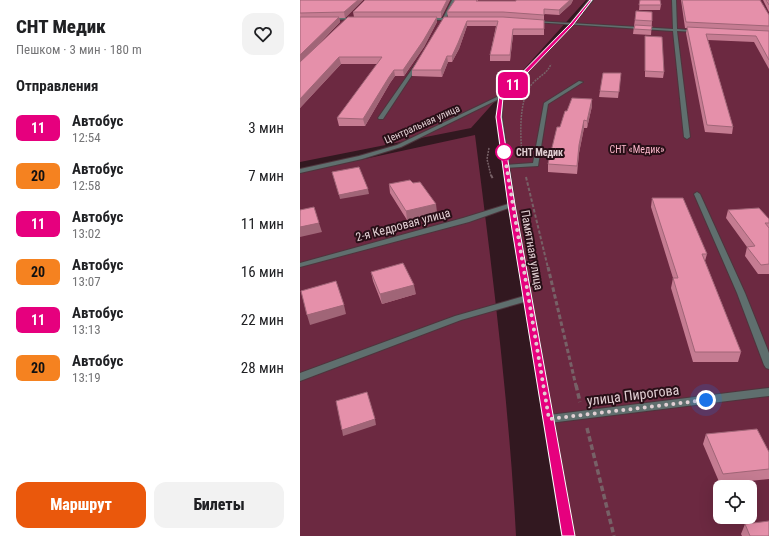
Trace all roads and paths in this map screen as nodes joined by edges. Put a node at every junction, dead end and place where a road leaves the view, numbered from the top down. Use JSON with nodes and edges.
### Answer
{"nodes":[{"id":1,"x":454,"y":0,"type":"edge"},
{"id":2,"x":591,"y":0,"type":"edge"},
{"id":3,"x":674,"y":0,"type":"edge"},
{"id":4,"x":353,"y":14,"type":"edge"},
{"id":5,"x":321,"y":19,"type":"edge"},
{"id":6,"x":349,"y":19,"type":"junction"},
{"id":7,"x":357,"y":19,"type":"edge"},
{"id":8,"x":420,"y":19,"type":"edge"},
{"id":9,"x":444,"y":19,"type":"junction"},
{"id":10,"x":457,"y":19,"type":"edge"},
{"id":11,"x":533,"y":22,"type":"edge"},
{"id":12,"x":344,"y":24,"type":"edge"},
{"id":13,"x":441,"y":25,"type":"edge"},
{"id":14,"x":571,"y":25,"type":"junction"},
{"id":15,"x":675,"y":30,"type":"junction"},
{"id":16,"x":699,"y":31,"type":"edge"},
{"id":17,"x":419,"y":61,"type":"edge"},
{"id":18,"x":551,"y":62,"type":"dead end"},
{"id":19,"x":581,"y":82,"type":"dead end"},
{"id":20,"x":501,"y":97,"type":"junction"},
{"id":21,"x":381,"y":118,"type":"dead end"},
{"id":22,"x":687,"y":137,"type":"dead end"},
{"id":23,"x":522,"y":157,"type":"dead end"},
{"id":24,"x":506,"y":167,"type":"junction"},
{"id":25,"x":300,"y":171,"type":"edge"},
{"id":26,"x":525,"y":172,"type":"dead end"},
{"id":27,"x":697,"y":194,"type":"dead end"},
{"id":28,"x":512,"y":205,"type":"junction"},
{"id":29,"x":300,"y":265,"type":"edge"},
{"id":30,"x":528,"y":298,"type":"junction"},
{"id":31,"x":769,"y":365,"type":"edge"},
{"id":32,"x":300,"y":377,"type":"edge"},
{"id":33,"x":769,"y":392,"type":"edge"},
{"id":34,"x":581,"y":407,"type":"dead end"},
{"id":35,"x":549,"y":419,"type":"junction"},
{"id":36,"x":585,"y":422,"type":"dead end"},
{"id":37,"x":568,"y":536,"type":"edge"},
{"id":38,"x":614,"y":536,"type":"edge"}],
"edges":[{"from":1,"to":9,"type":"street"},
{"from":2,"to":14,"type":"street"},
{"from":3,"to":15,"type":"street"},
{"from":4,"to":6,"type":"street"},
{"from":5,"to":6,"type":"street"},
{"from":6,"to":7,"type":"street"},
{"from":6,"to":12,"type":"street"},
{"from":8,"to":9,"type":"street"},
{"from":9,"to":10,"type":"street"},
{"from":9,"to":13,"type":"street"},
{"from":11,"to":14,"type":"street"},
{"from":14,"to":15,"type":"street"},
{"from":14,"to":20,"type":"street"},
{"from":15,"to":16,"type":"street"},
{"from":15,"to":22,"type":"street"},
{"from":17,"to":21,"type":"street"},
{"from":18,"to":23,"type":"path"},
{"from":19,"to":24,"type":"street"},
{"from":20,"to":24,"type":"street","name":"Памятная улица"},
{"from":20,"to":25,"type":"street","name":"Центральная улица"},
{"from":24,"to":28,"type":"street","name":"Памятная улица"},
{"from":26,"to":34,"type":"path"},
{"from":27,"to":31,"type":"street"},
{"from":28,"to":29,"type":"street","name":"2-я Кедровая улица"},
{"from":28,"to":30,"type":"street","name":"Памятная улица"},
{"from":30,"to":32,"type":"street"},
{"from":30,"to":35,"type":"street","name":"Памятная улица"},
{"from":33,"to":35,"type":"street","name":"улица Пирогова"},
{"from":35,"to":37,"type":"street","name":"Памятная улица"},
{"from":36,"to":38,"type":"path"}]}
